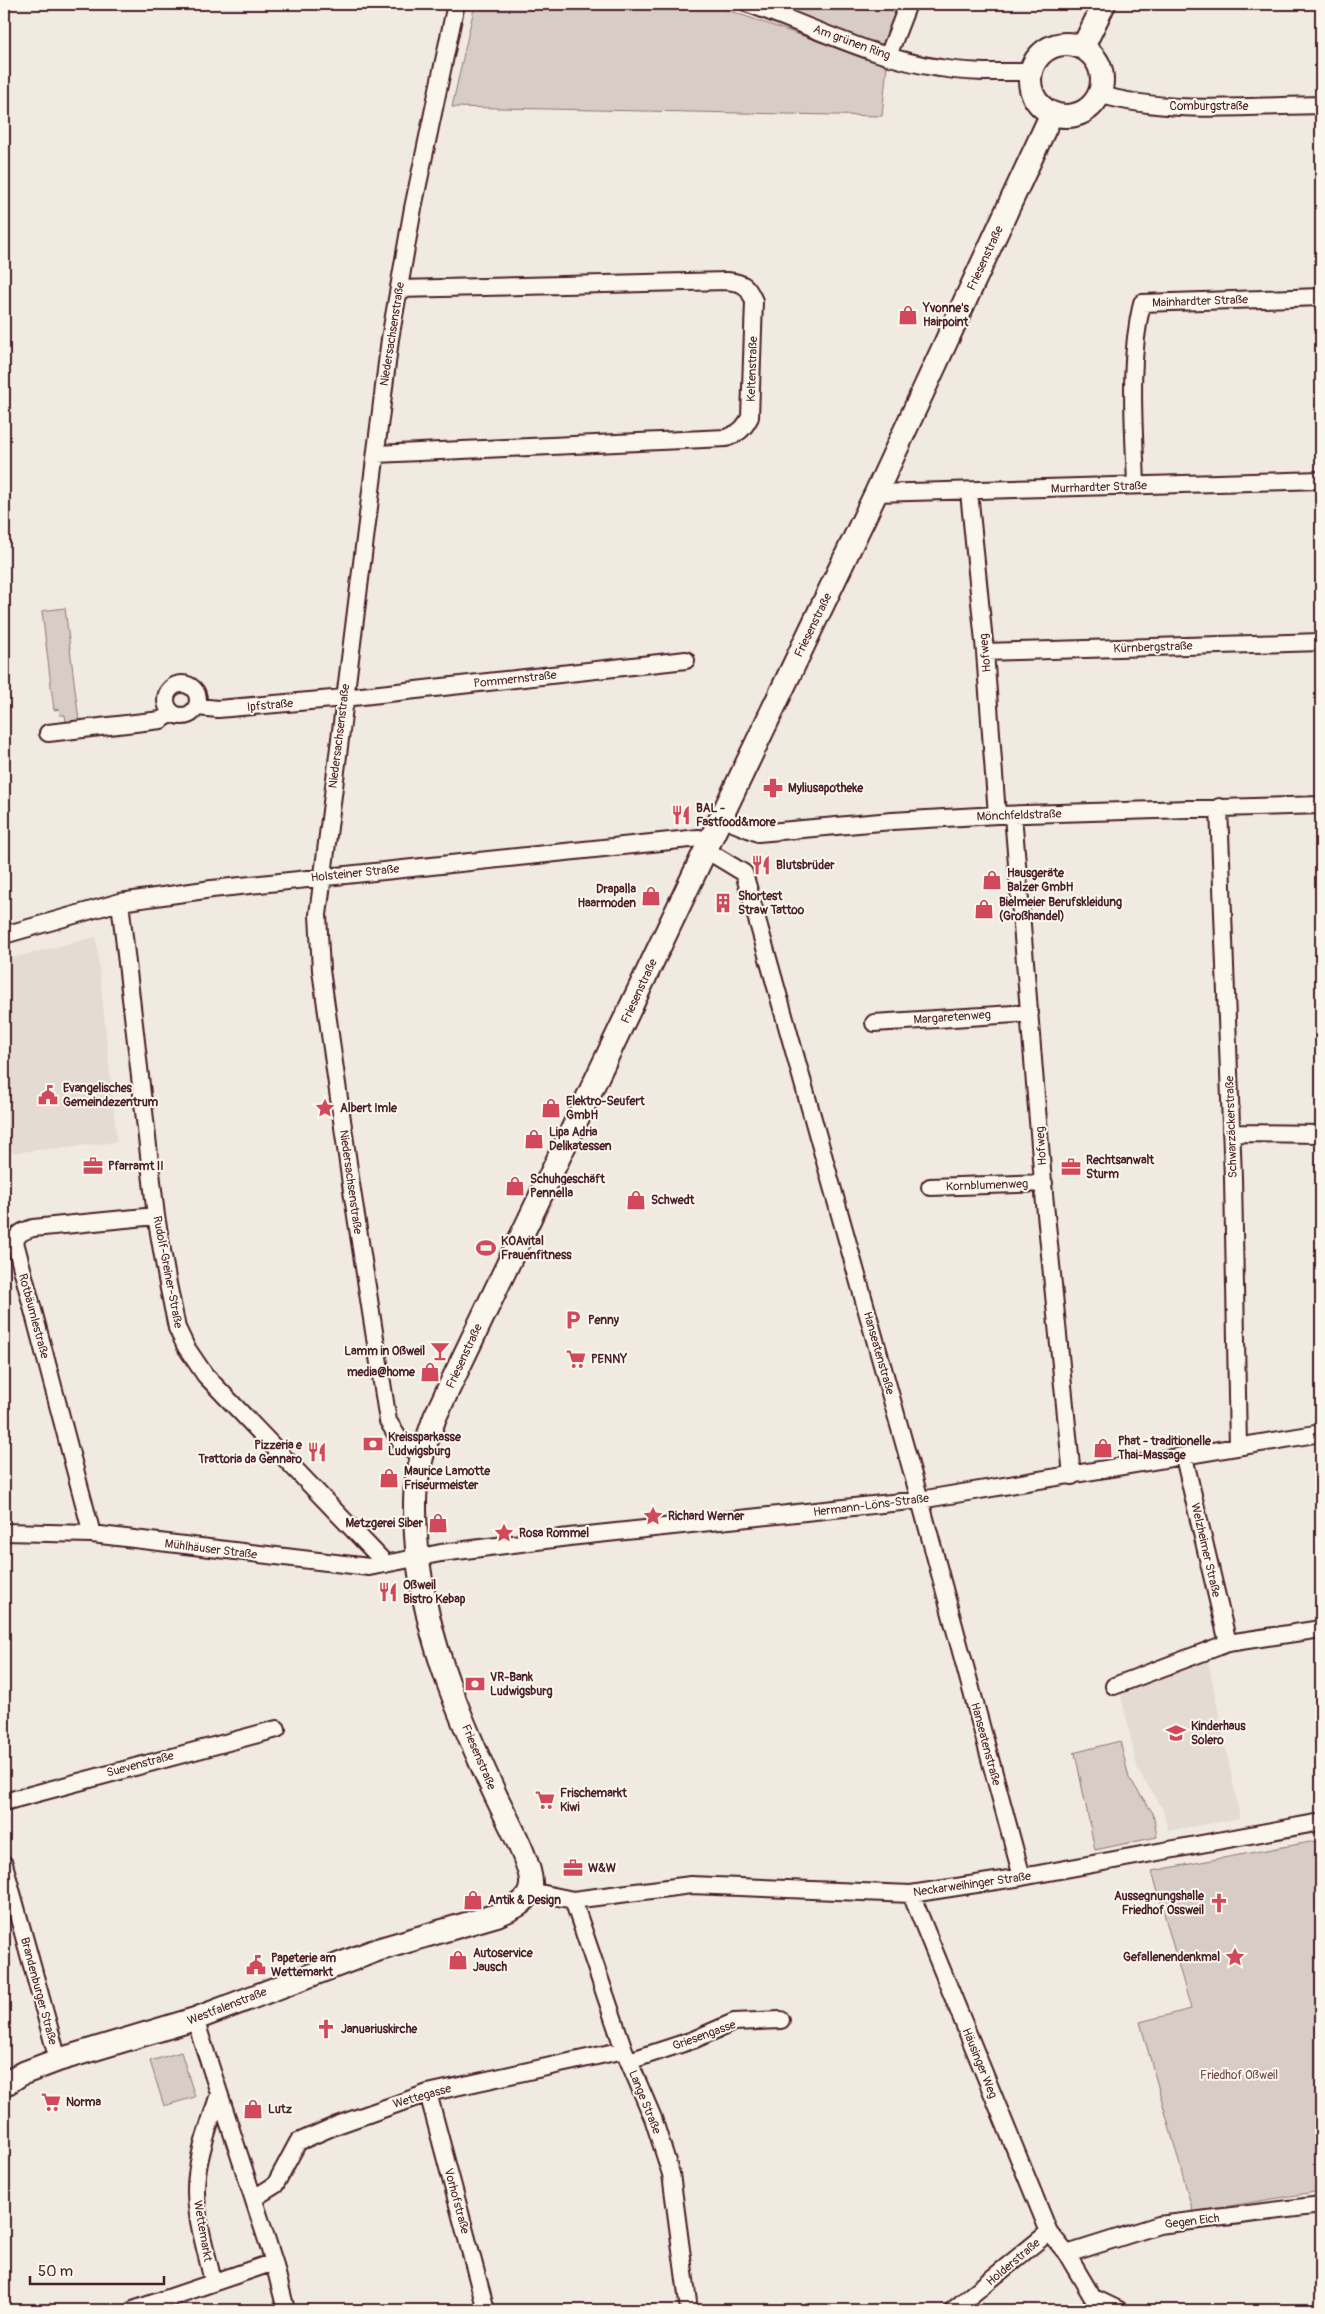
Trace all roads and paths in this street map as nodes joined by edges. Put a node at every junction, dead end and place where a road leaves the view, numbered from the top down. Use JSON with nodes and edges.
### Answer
{"nodes":[{"id":1,"x":456,"y":4,"type":"edge"},
{"id":2,"x":749,"y":4,"type":"edge"},
{"id":3,"x":908,"y":4,"type":"edge"},
{"id":4,"x":1104,"y":4,"type":"edge"},
{"id":5,"x":1083,"y":47,"type":"junction"},
{"id":6,"x":894,"y":58,"type":"junction"},
{"id":7,"x":1031,"y":72,"type":"junction"},
{"id":8,"x":1098,"y":94,"type":"junction"},
{"id":9,"x":1321,"y":105,"type":"edge"},
{"id":10,"x":1052,"y":113,"type":"junction"},
{"id":11,"x":399,"y":289,"type":"junction"},
{"id":12,"x":1321,"y":297,"type":"edge"},
{"id":13,"x":376,"y":454,"type":"junction"},
{"id":14,"x":1321,"y":480,"type":"edge"},
{"id":15,"x":1136,"y":485,"type":"junction"},
{"id":16,"x":969,"y":492,"type":"junction"},
{"id":17,"x":876,"y":493,"type":"junction"},
{"id":18,"x":1321,"y":642,"type":"edge"},
{"id":19,"x":985,"y":652,"type":"junction"},
{"id":20,"x":686,"y":660,"type":"dead end"},
{"id":21,"x":344,"y":698,"type":"junction"},
{"id":22,"x":197,"y":707,"type":"junction"},
{"id":23,"x":172,"y":712,"type":"junction"},
{"id":24,"x":48,"y":733,"type":"dead end"},
{"id":25,"x":1321,"y":805,"type":"edge"},
{"id":26,"x":1219,"y":807,"type":"junction"},
{"id":27,"x":1005,"y":815,"type":"junction"},
{"id":28,"x":721,"y":818,"type":"junction"},
{"id":29,"x":708,"y":846,"type":"junction"},
{"id":30,"x":322,"y":877,"type":"junction"},
{"id":31,"x":120,"y":902,"type":"junction"},
{"id":32,"x":4,"y":935,"type":"edge"},
{"id":33,"x":1030,"y":1012,"type":"junction"},
{"id":34,"x":874,"y":1022,"type":"dead end"},
{"id":35,"x":1231,"y":1133,"type":"junction"},
{"id":36,"x":1321,"y":1134,"type":"edge"},
{"id":37,"x":1044,"y":1183,"type":"junction"},
{"id":38,"x":930,"y":1187,"type":"dead end"},
{"id":39,"x":156,"y":1216,"type":"junction"},
{"id":40,"x":1321,"y":1433,"type":"edge"},
{"id":41,"x":1238,"y":1447,"type":"junction"},
{"id":42,"x":422,"y":1455,"type":"junction"},
{"id":43,"x":1184,"y":1457,"type":"junction"},
{"id":44,"x":1072,"y":1476,"type":"junction"},
{"id":45,"x":920,"y":1500,"type":"junction"},
{"id":46,"x":4,"y":1532,"type":"edge"},
{"id":47,"x":92,"y":1534,"type":"junction"},
{"id":48,"x":418,"y":1558,"type":"junction"},
{"id":49,"x":386,"y":1564,"type":"junction"},
{"id":50,"x":1321,"y":1629,"type":"edge"},
{"id":51,"x":1228,"y":1643,"type":"junction"},
{"id":52,"x":1114,"y":1686,"type":"dead end"},
{"id":53,"x":277,"y":1729,"type":"dead end"},
{"id":54,"x":4,"y":1802,"type":"edge"},
{"id":55,"x":1321,"y":1822,"type":"edge"},
{"id":56,"x":4,"y":1864,"type":"edge"},
{"id":57,"x":1022,"y":1877,"type":"junction"},
{"id":58,"x":530,"y":1891,"type":"junction"},
{"id":59,"x":911,"y":1894,"type":"junction"},
{"id":60,"x":572,"y":1900,"type":"junction"},
{"id":61,"x":195,"y":2019,"type":"junction"},
{"id":62,"x":781,"y":2020,"type":"dead end"},
{"id":63,"x":626,"y":2056,"type":"junction"},
{"id":64,"x":58,"y":2060,"type":"junction"},
{"id":65,"x":4,"y":2085,"type":"edge"},
{"id":66,"x":428,"y":2093,"type":"junction"},
{"id":67,"x":219,"y":2094,"type":"junction"},
{"id":68,"x":254,"y":2198,"type":"junction"},
{"id":69,"x":1321,"y":2205,"type":"edge"},
{"id":70,"x":1050,"y":2232,"type":"junction"},
{"id":71,"x":1067,"y":2254,"type":"junction"},
{"id":72,"x":274,"y":2262,"type":"junction"},
{"id":73,"x":213,"y":2282,"type":"junction"},
{"id":74,"x":1097,"y":2304,"type":"edge"},
{"id":75,"x":133,"y":2310,"type":"edge"},
{"id":76,"x":286,"y":2310,"type":"edge"},
{"id":77,"x":486,"y":2310,"type":"edge"},
{"id":78,"x":689,"y":2310,"type":"edge"},
{"id":79,"x":954,"y":2310,"type":"edge"},
{"id":80,"x":1118,"y":2310,"type":"edge"}],
"edges":[{"from":1,"to":11,"type":"street","name":"Niedersachsenstraße"},
{"from":2,"to":6,"type":"street","name":"Am grünen Ring"},
{"from":3,"to":6,"type":"street"},
{"from":4,"to":5,"type":"main road"},
{"from":5,"to":7,"type":"main road"},
{"from":5,"to":8,"type":"main road"},
{"from":6,"to":7,"type":"street","name":"Am grünen Ring"},
{"from":7,"to":10,"type":"main road"},
{"from":8,"to":9,"type":"street","name":"Comburgstraße"},
{"from":8,"to":10,"type":"main road"},
{"from":10,"to":17,"type":"main road","name":"Friesenstraße"},
{"from":11,"to":13,"type":"street","name":"Niedersachsenstraße"},
{"from":11,"to":13,"type":"street","name":"Keltenstraße"},
{"from":12,"to":15,"type":"street","name":"Mainhardter Straße"},
{"from":13,"to":21,"type":"street","name":"Niedersachsenstraße"},
{"from":14,"to":15,"type":"street","name":"Murrhardter Straße"},
{"from":15,"to":16,"type":"street","name":"Murrhardter Straße"},
{"from":16,"to":17,"type":"street","name":"Murrhardter Straße"},
{"from":16,"to":19,"type":"street","name":"Hofweg"},
{"from":17,"to":28,"type":"main road","name":"Friesenstraße"},
{"from":18,"to":19,"type":"street","name":"Kürnbergstraße"},
{"from":19,"to":27,"type":"street","name":"Hofweg"},
{"from":20,"to":21,"type":"street","name":"Pommernstraße"},
{"from":21,"to":22,"type":"street","name":"Ipfstraße"},
{"from":21,"to":30,"type":"street","name":"Niedersachsenstraße"},
{"from":22,"to":23,"type":"street","name":"Ipfstraße"},
{"from":22,"to":23,"type":"street"},
{"from":23,"to":24,"type":"street","name":"Ipfstraße"},
{"from":25,"to":26,"type":"street","name":"Mönchfeldstraße"},
{"from":26,"to":27,"type":"street","name":"Mönchfeldstraße"},
{"from":26,"to":35,"type":"street","name":"Schwarzäckerstraße"},
{"from":27,"to":28,"type":"street","name":"Mönchfeldstraße"},
{"from":27,"to":33,"type":"street","name":"Hofweg"},
{"from":28,"to":29,"type":"main road","name":"Friesenstraße"},
{"from":29,"to":30,"type":"street","name":"Holsteiner Straße"},
{"from":29,"to":42,"type":"main road","name":"Friesenstraße"},
{"from":29,"to":45,"type":"street","name":"Hanseatenstraße"},
{"from":30,"to":31,"type":"street","name":"Holsteiner Straße"},
{"from":30,"to":42,"type":"street","name":"Niedersachsenstraße"},
{"from":31,"to":32,"type":"street","name":"Holsteiner Straße"},
{"from":31,"to":39,"type":"street","name":"Rudolf-Greiner-Straße"},
{"from":33,"to":34,"type":"street","name":"Margaretenweg"},
{"from":33,"to":37,"type":"street","name":"Hofweg"},
{"from":35,"to":36,"type":"street"},
{"from":35,"to":41,"type":"street","name":"Schwarzäckerstraße"},
{"from":37,"to":38,"type":"street","name":"Kornblumenweg"},
{"from":37,"to":44,"type":"street","name":"Hofweg"},
{"from":39,"to":47,"type":"street","name":"Rotbäumlestraße"},
{"from":39,"to":49,"type":"street","name":"Rudolf-Greiner-Straße"},
{"from":40,"to":41,"type":"street","name":"Hermann-Löns-Straße"},
{"from":41,"to":43,"type":"street","name":"Hermann-Löns-Straße"},
{"from":42,"to":48,"type":"main road","name":"Friesenstraße"},
{"from":43,"to":44,"type":"street","name":"Hermann-Löns-Straße"},
{"from":43,"to":51,"type":"street","name":"Welzheimer Straße"},
{"from":44,"to":45,"type":"street","name":"Hermann-Löns-Straße"},
{"from":45,"to":48,"type":"street","name":"Hermann-Löns-Straße"},
{"from":45,"to":57,"type":"street","name":"Hanseatenstraße"},
{"from":46,"to":47,"type":"street","name":"Mühlhäuser Straße"},
{"from":47,"to":49,"type":"street","name":"Mühlhäuser Straße"},
{"from":48,"to":49,"type":"street","name":"Mühlhäuser Straße"},
{"from":48,"to":58,"type":"main road","name":"Friesenstraße"},
{"from":50,"to":51,"type":"street"},
{"from":51,"to":52,"type":"street"},
{"from":53,"to":54,"type":"street","name":"Suevenstraße"},
{"from":55,"to":57,"type":"street","name":"Neckarweihinger Straße"},
{"from":56,"to":64,"type":"street","name":"Brandenburger Straße"},
{"from":57,"to":59,"type":"street","name":"Neckarweihinger Straße"},
{"from":58,"to":60,"type":"street","name":"Neckarweihinger Straße"},
{"from":58,"to":61,"type":"main road","name":"Westfalenstraße"},
{"from":59,"to":60,"type":"street","name":"Neckarweihinger Straße"},
{"from":59,"to":70,"type":"street","name":"Häusinger Weg"},
{"from":60,"to":63,"type":"street","name":"Lange Straße"},
{"from":61,"to":64,"type":"main road","name":"Westfalenstraße"},
{"from":61,"to":67,"type":"street"},
{"from":62,"to":63,"type":"street","name":"Griesengasse"},
{"from":63,"to":66,"type":"street","name":"Wettegasse"},
{"from":63,"to":78,"type":"street","name":"Lange Straße"},
{"from":64,"to":65,"type":"main road","name":"Westfalenstraße"},
{"from":66,"to":68,"type":"street","name":"Wettegasse"},
{"from":66,"to":77,"type":"street","name":"Vorhofstraße"},
{"from":67,"to":68,"type":"street"},
{"from":67,"to":73,"type":"street","name":"Wettemarkt"},
{"from":68,"to":72,"type":"street"},
{"from":69,"to":71,"type":"street","name":"Gegen Eich"},
{"from":70,"to":71,"type":"street","name":"Häusinger Weg"},
{"from":70,"to":79,"type":"street","name":"Holderstraße"},
{"from":71,"to":74,"type":"street","name":"Häusinger Weg"},
{"from":72,"to":73,"type":"street"},
{"from":72,"to":76,"type":"street"},
{"from":73,"to":75,"type":"street"},
{"from":74,"to":80,"type":"street"}]}
